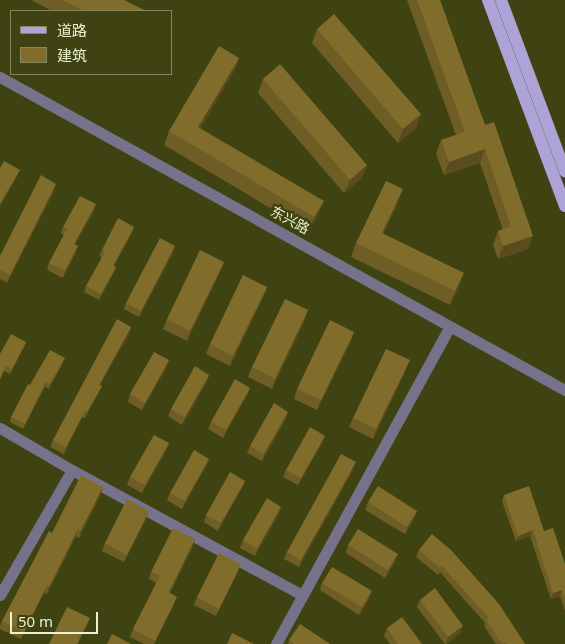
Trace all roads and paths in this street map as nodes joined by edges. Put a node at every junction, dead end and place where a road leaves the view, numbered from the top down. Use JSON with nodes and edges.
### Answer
{"nodes":[{"id":1,"x":488,"y":0,"type":"edge"},
{"id":2,"x":501,"y":0,"type":"edge"},
{"id":3,"x":0,"y":77,"type":"edge"},
{"id":4,"x":565,"y":171,"type":"edge"},
{"id":5,"x":565,"y":206,"type":"edge"},
{"id":6,"x":450,"y":328,"type":"junction"},
{"id":7,"x":565,"y":390,"type":"edge"},
{"id":8,"x":0,"y":428,"type":"edge"},
{"id":9,"x":72,"y":470,"type":"junction"},
{"id":10,"x":0,"y":595,"type":"edge"},
{"id":11,"x":302,"y":595,"type":"junction"},
{"id":12,"x":276,"y":644,"type":"edge"}],
"edges":[{"from":1,"to":5,"type":"main road"},
{"from":2,"to":4,"type":"main road"},
{"from":3,"to":6,"type":"street","name":"东兴路"},
{"from":6,"to":7,"type":"street","name":"东兴路"},
{"from":6,"to":11,"type":"street"},
{"from":8,"to":9,"type":"street"},
{"from":9,"to":10,"type":"street"},
{"from":9,"to":11,"type":"street"},
{"from":11,"to":12,"type":"street"}]}
